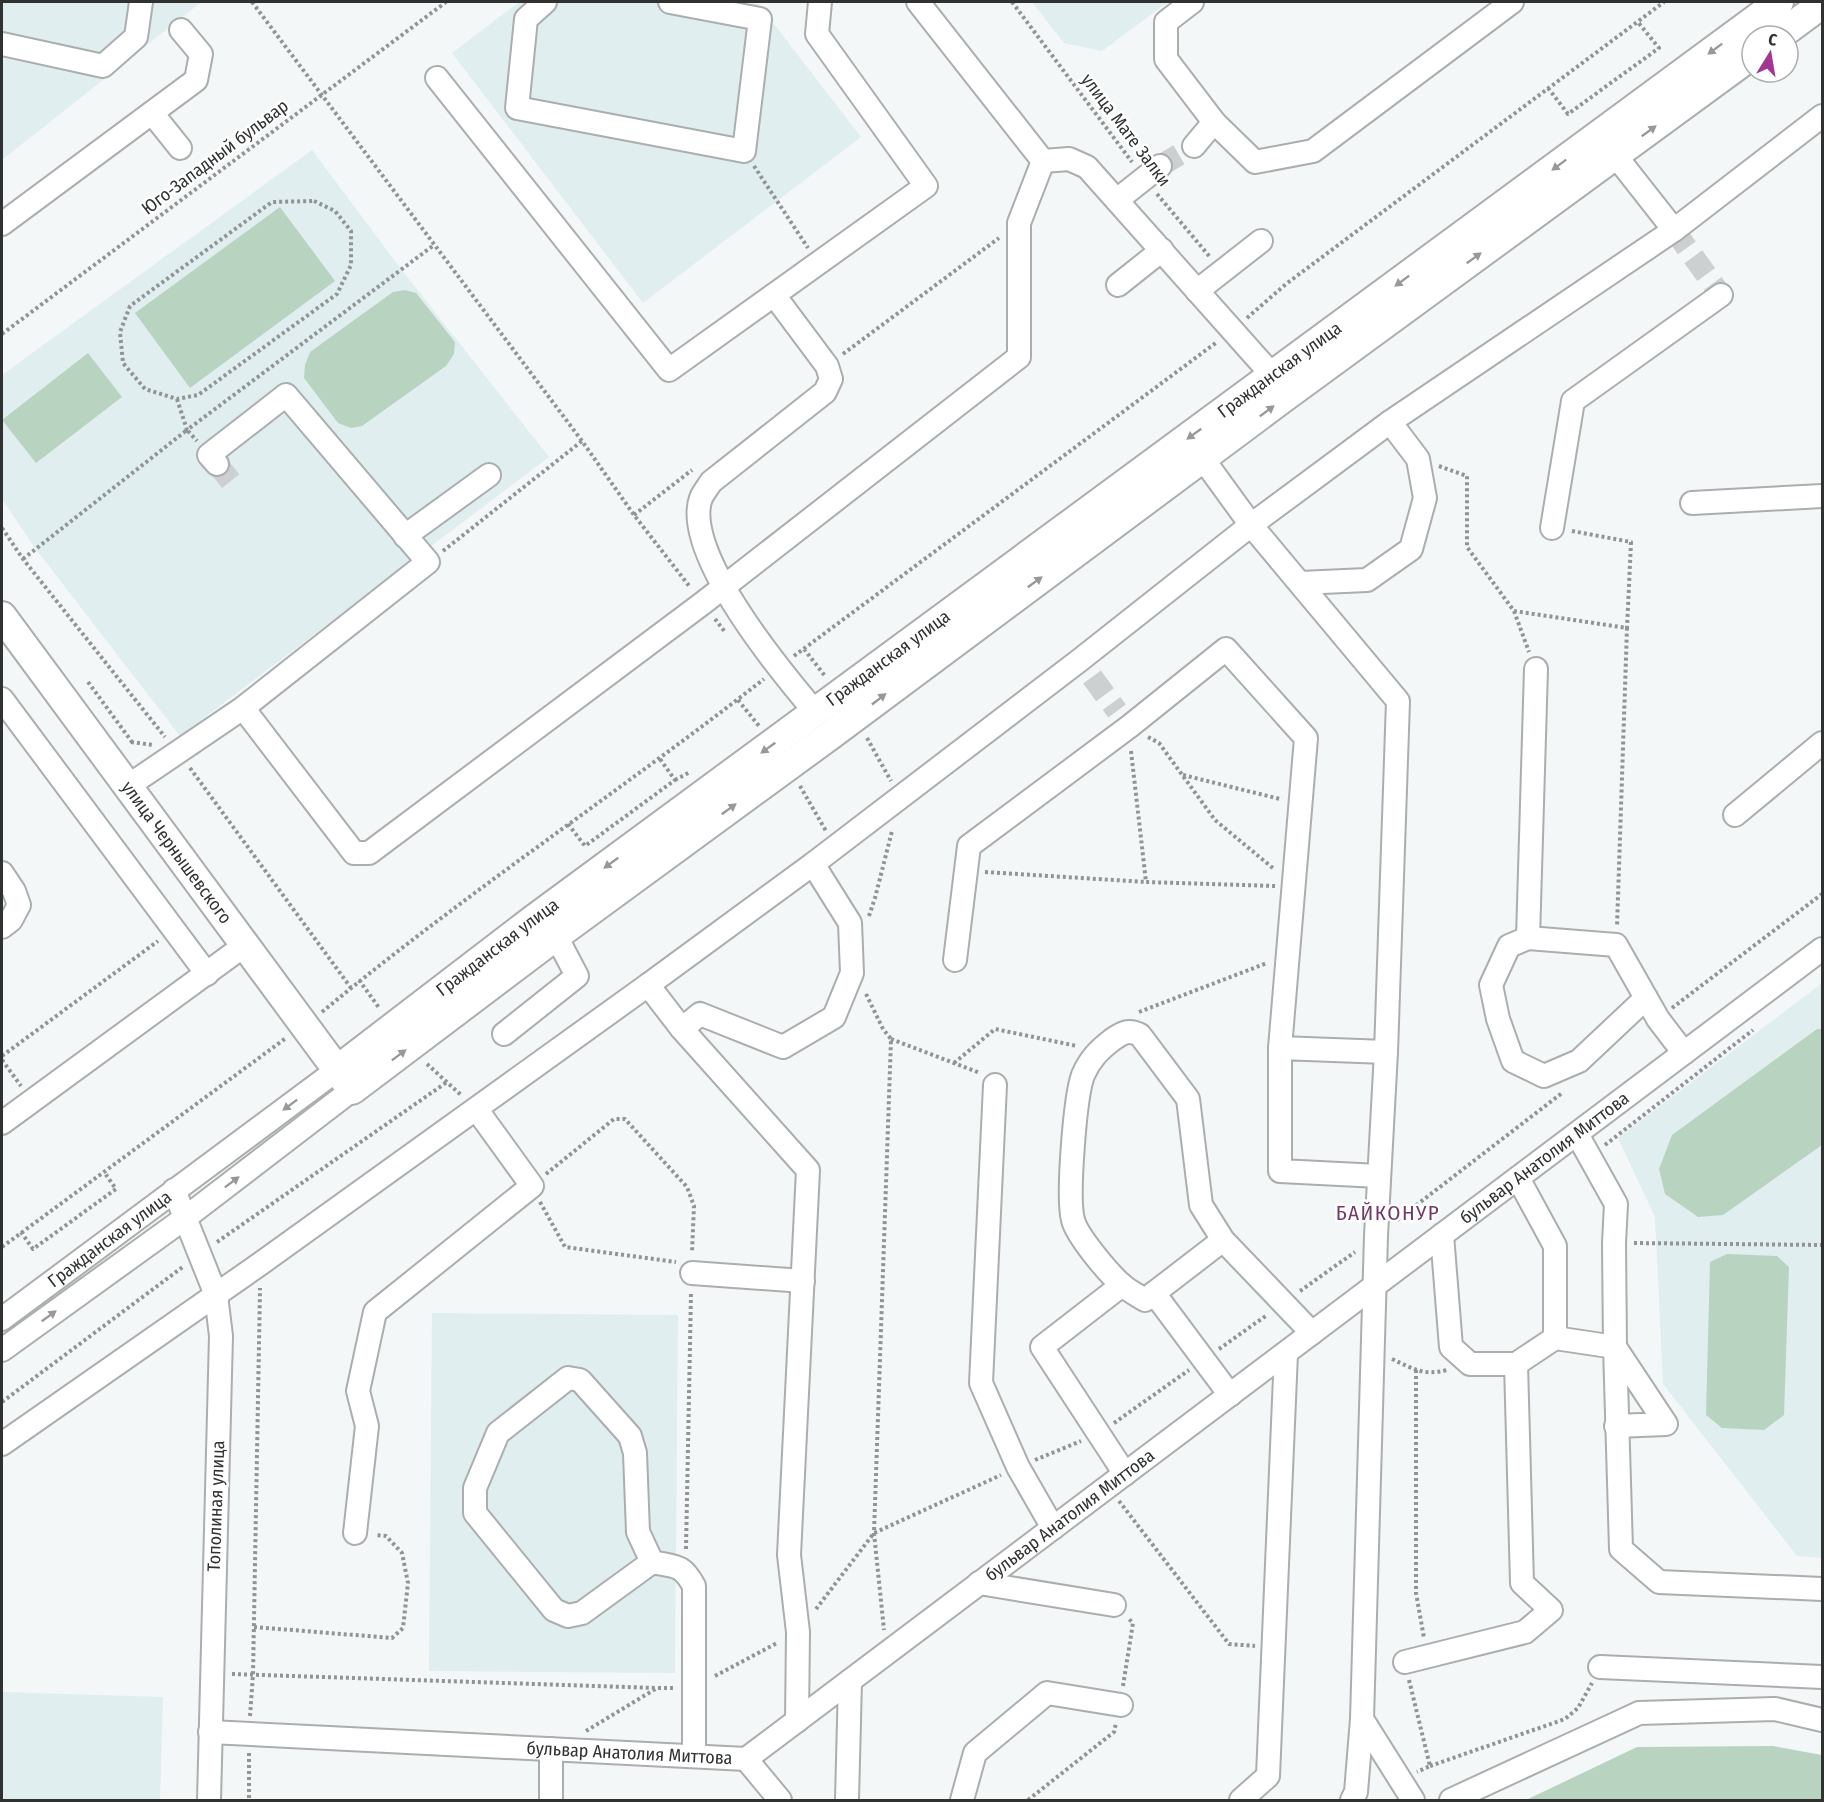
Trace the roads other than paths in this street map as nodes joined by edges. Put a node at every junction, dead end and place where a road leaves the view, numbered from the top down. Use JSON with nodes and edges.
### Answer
{"nodes":[{"id":1,"x":141,"y":2,"type":"edge"},
{"id":2,"x":545,"y":2,"type":"edge"},
{"id":3,"x":670,"y":2,"type":"edge"},
{"id":4,"x":820,"y":2,"type":"edge"},
{"id":5,"x":918,"y":2,"type":"edge"},
{"id":6,"x":1192,"y":2,"type":"edge"},
{"id":7,"x":1512,"y":2,"type":"edge"},
{"id":8,"x":1779,"y":2,"type":"edge"},
{"id":9,"x":1821,"y":3,"type":"edge"},
{"id":10,"x":1794,"y":24,"type":"edge"},
{"id":11,"x":182,"y":30,"type":"dead end"},
{"id":12,"x":2,"y":44,"type":"edge"},
{"id":13,"x":1740,"y":64,"type":"edge"},
{"id":14,"x":437,"y":78,"type":"dead end"},
{"id":15,"x":152,"y":113,"type":"junction"},
{"id":16,"x":1822,"y":117,"type":"edge"},
{"id":17,"x":1214,"y":122,"type":"junction"},
{"id":18,"x":1194,"y":146,"type":"tunnel mouth"},
{"id":19,"x":180,"y":148,"type":"dead end"},
{"id":20,"x":1614,"y":155,"type":"junction"},
{"id":21,"x":1043,"y":161,"type":"junction"},
{"id":22,"x":1152,"y":172,"type":"tunnel mouth"},
{"id":23,"x":1117,"y":200,"type":"junction"},
{"id":24,"x":2,"y":224,"type":"edge"},
{"id":25,"x":1674,"y":230,"type":"junction"},
{"id":26,"x":1261,"y":241,"type":"dead end"},
{"id":27,"x":1162,"y":250,"type":"junction"},
{"id":28,"x":1118,"y":285,"type":"dead end"},
{"id":29,"x":1197,"y":291,"type":"junction"},
{"id":30,"x":774,"y":295,"type":"junction"},
{"id":31,"x":1721,"y":295,"type":"dead end"},
{"id":32,"x":1273,"y":376,"type":"junction"},
{"id":33,"x":1390,"y":422,"type":"junction"},
{"id":34,"x":213,"y":459,"type":"road end"},
{"id":35,"x":1203,"y":459,"type":"junction"},
{"id":36,"x":489,"y":475,"type":"dead end"},
{"id":37,"x":1822,"y":496,"type":"edge"},
{"id":38,"x":1692,"y":503,"type":"dead end"},
{"id":39,"x":1251,"y":525,"type":"junction"},
{"id":40,"x":1552,"y":528,"type":"road end"},
{"id":41,"x":405,"y":536,"type":"junction"},
{"id":42,"x":1300,"y":583,"type":"junction"},
{"id":43,"x":723,"y":587,"type":"junction"},
{"id":44,"x":2,"y":616,"type":"edge"},
{"id":45,"x":1536,"y":669,"type":"road end"},
{"id":46,"x":2,"y":699,"type":"edge"},
{"id":47,"x":243,"y":708,"type":"junction"},
{"id":48,"x":824,"y":724,"type":"junction"},
{"id":49,"x":1822,"y":743,"type":"edge"},
{"id":50,"x":128,"y":786,"type":"junction"},
{"id":51,"x":1735,"y":815,"type":"dead end"},
{"id":52,"x":813,"y":864,"type":"junction"},
{"id":53,"x":2,"y":873,"type":"edge"},
{"id":54,"x":2,"y":927,"type":"edge"},
{"id":55,"x":556,"y":936,"type":"junction"},
{"id":56,"x":1528,"y":938,"type":"junction"},
{"id":57,"x":245,"y":945,"type":"junction"},
{"id":58,"x":1822,"y":949,"type":"edge"},
{"id":59,"x":955,"y":960,"type":"dead end"},
{"id":60,"x":207,"y":974,"type":"junction"},
{"id":61,"x":648,"y":985,"type":"junction"},
{"id":62,"x":1646,"y":998,"type":"junction"},
{"id":63,"x":681,"y":1029,"type":"junction"},
{"id":64,"x":504,"y":1034,"type":"dead end"},
{"id":65,"x":1280,"y":1048,"type":"junction"},
{"id":66,"x":1386,"y":1052,"type":"junction"},
{"id":67,"x":1684,"y":1053,"type":"junction"},
{"id":68,"x":344,"y":1080,"type":"junction"},
{"id":69,"x":995,"y":1085,"type":"road end"},
{"id":70,"x":477,"y":1110,"type":"junction"},
{"id":71,"x":2,"y":1123,"type":"edge"},
{"id":72,"x":1577,"y":1134,"type":"junction"},
{"id":73,"x":1379,"y":1176,"type":"junction"},
{"id":74,"x":1518,"y":1178,"type":"junction"},
{"id":75,"x":174,"y":1190,"type":"junction"},
{"id":76,"x":185,"y":1218,"type":"junction"},
{"id":77,"x":1442,"y":1235,"type":"junction"},
{"id":78,"x":1223,"y":1240,"type":"junction"},
{"id":79,"x":692,"y":1268,"type":"road end"},
{"id":80,"x":802,"y":1281,"type":"junction"},
{"id":81,"x":1122,"y":1285,"type":"junction"},
{"id":82,"x":1374,"y":1286,"type":"junction"},
{"id":83,"x":1154,"y":1293,"type":"junction"},
{"id":84,"x":216,"y":1295,"type":"junction"},
{"id":85,"x":2,"y":1319,"type":"edge"},
{"id":86,"x":1312,"y":1333,"type":"junction"},
{"id":87,"x":1555,"y":1338,"type":"junction"},
{"id":88,"x":1615,"y":1347,"type":"junction"},
{"id":89,"x":2,"y":1350,"type":"edge"},
{"id":90,"x":1286,"y":1353,"type":"junction"},
{"id":91,"x":1516,"y":1364,"type":"junction"},
{"id":92,"x":1230,"y":1395,"type":"junction"},
{"id":93,"x":1617,"y":1426,"type":"junction"},
{"id":94,"x":2,"y":1444,"type":"edge"},
{"id":95,"x":1116,"y":1480,"type":"junction"},
{"id":96,"x":1053,"y":1528,"type":"junction"},
{"id":97,"x":356,"y":1533,"type":"road end"},
{"id":98,"x":652,"y":1562,"type":"junction"},
{"id":99,"x":979,"y":1583,"type":"junction"},
{"id":100,"x":1822,"y":1589,"type":"edge"},
{"id":101,"x":1114,"y":1605,"type":"dead end"},
{"id":102,"x":1405,"y":1662,"type":"road end"},
{"id":103,"x":1600,"y":1667,"type":"road end"},
{"id":104,"x":1822,"y":1677,"type":"edge"},
{"id":105,"x":850,"y":1681,"type":"junction"},
{"id":106,"x":1121,"y":1705,"type":"dead end"},
{"id":107,"x":1362,"y":1719,"type":"junction"},
{"id":108,"x":1822,"y":1720,"type":"edge"},
{"id":109,"x":797,"y":1721,"type":"junction"},
{"id":110,"x":210,"y":1732,"type":"junction"},
{"id":111,"x":551,"y":1749,"type":"junction"},
{"id":112,"x":694,"y":1756,"type":"junction"},
{"id":113,"x":746,"y":1759,"type":"junction"},
{"id":114,"x":209,"y":1800,"type":"edge"},
{"id":115,"x":551,"y":1800,"type":"edge"},
{"id":116,"x":780,"y":1800,"type":"edge"},
{"id":117,"x":847,"y":1800,"type":"edge"},
{"id":118,"x":962,"y":1800,"type":"edge"},
{"id":119,"x":1241,"y":1800,"type":"edge"},
{"id":120,"x":1352,"y":1800,"type":"edge"},
{"id":121,"x":1413,"y":1800,"type":"edge"},
{"id":122,"x":1451,"y":1800,"type":"edge"}],
"edges":[{"from":1,"to":12,"type":"street"},
{"from":2,"to":3,"type":"street"},
{"from":4,"to":30,"type":"street"},
{"from":5,"to":21,"type":"street"},
{"from":6,"to":17,"type":"street"},
{"from":7,"to":17,"type":"street"},
{"from":8,"to":32,"type":"main road","name":"Гражданская улица","one_way":true},
{"from":9,"to":10,"type":"main road"},
{"from":11,"to":15,"type":"street"},
{"from":20,"to":13,"type":"main road","name":"Гражданская улица","one_way":true},
{"from":14,"to":30,"type":"street"},
{"from":15,"to":19,"type":"street"},
{"from":15,"to":24,"type":"street"},
{"from":16,"to":25,"type":"street"},
{"from":17,"to":18,"type":"street"},
{"from":20,"to":25,"type":"street"},
{"from":35,"to":20,"type":"main road","name":"Гражданская улица","one_way":true},
{"from":21,"to":23,"type":"street"},
{"from":21,"to":43,"type":"street"},
{"from":22,"to":23,"type":"street"},
{"from":23,"to":27,"type":"street"},
{"from":25,"to":33,"type":"street"},
{"from":26,"to":29,"type":"street"},
{"from":27,"to":28,"type":"street"},
{"from":27,"to":29,"type":"street"},
{"from":29,"to":32,"type":"street"},
{"from":30,"to":43,"type":"street"},
{"from":31,"to":40,"type":"street"},
{"from":32,"to":48,"type":"main road","name":"Гражданская улица","one_way":true},
{"from":33,"to":39,"type":"street"},
{"from":33,"to":42,"type":"street"},
{"from":34,"to":41,"type":"street"},
{"from":35,"to":39,"type":"street"},
{"from":48,"to":35,"type":"main road","name":"Гражданская улица","one_way":true},
{"from":36,"to":41,"type":"street"},
{"from":37,"to":38,"type":"street"},
{"from":39,"to":42,"type":"street"},
{"from":39,"to":52,"type":"street"},
{"from":41,"to":47,"type":"street"},
{"from":42,"to":66,"type":"street"},
{"from":43,"to":47,"type":"street"},
{"from":43,"to":48,"type":"street"},
{"from":44,"to":50,"type":"main road","name":"улица Чернышевского"},
{"from":45,"to":56,"type":"street"},
{"from":46,"to":60,"type":"street"},
{"from":47,"to":50,"type":"street"},
{"from":55,"to":48,"type":"main road","name":"Гражданская улица","one_way":true},
{"from":48,"to":68,"type":"main road","name":"Гражданская улица","one_way":true},
{"from":49,"to":51,"type":"street"},
{"from":50,"to":57,"type":"main road","name":"улица Чернышевского"},
{"from":52,"to":61,"type":"street"},
{"from":52,"to":63,"type":"street"},
{"from":53,"to":54,"type":"street"},
{"from":55,"to":64,"type":"street"},
{"from":68,"to":55,"type":"main road","name":"Гражданская улица","one_way":true},
{"from":56,"to":62,"type":"street"},
{"from":56,"to":62,"type":"street"},
{"from":57,"to":60,"type":"street"},
{"from":57,"to":68,"type":"main road","name":"улица Чернышевского"},
{"from":58,"to":67,"type":"street","name":"бульвар Анатолия Миттова"},
{"from":59,"to":65,"type":"street"},
{"from":60,"to":71,"type":"street"},
{"from":61,"to":63,"type":"street"},
{"from":61,"to":70,"type":"street"},
{"from":62,"to":67,"type":"street"},
{"from":63,"to":80,"type":"street"},
{"from":65,"to":66,"type":"street"},
{"from":65,"to":73,"type":"street"},
{"from":66,"to":73,"type":"street"},
{"from":67,"to":72,"type":"street","name":"бульвар Анатолия Миттова"},
{"from":68,"to":75,"type":"street","name":"Гражданская улица","one_way":true},
{"from":76,"to":68,"type":"street","name":"Гражданская улица","one_way":true},
{"from":69,"to":96,"type":"street"},
{"from":70,"to":84,"type":"street"},
{"from":70,"to":97,"type":"street"},
{"from":72,"to":74,"type":"street","name":"бульвар Анатолия Миттова"},
{"from":72,"to":88,"type":"street"},
{"from":73,"to":82,"type":"street"},
{"from":74,"to":77,"type":"street","name":"бульвар Анатолия Миттова"},
{"from":74,"to":87,"type":"street"},
{"from":75,"to":76,"type":"street","name":"Тополиная улица"},
{"from":75,"to":85,"type":"street","name":"Гражданская улица"},
{"from":76,"to":84,"type":"street","name":"Тополиная улица"},
{"from":89,"to":76,"type":"street","name":"Гражданская улица","one_way":true},
{"from":77,"to":82,"type":"street","name":"бульвар Анатолия Миттова"},
{"from":77,"to":91,"type":"street"},
{"from":78,"to":81,"type":"street"},
{"from":78,"to":83,"type":"street"},
{"from":78,"to":86,"type":"street"},
{"from":79,"to":80,"type":"street"},
{"from":80,"to":109,"type":"street"},
{"from":81,"to":83,"type":"street"},
{"from":81,"to":95,"type":"street"},
{"from":82,"to":86,"type":"street","name":"бульвар Анатолия Миттова"},
{"from":82,"to":107,"type":"street"},
{"from":83,"to":92,"type":"street"},
{"from":84,"to":94,"type":"street"},
{"from":84,"to":110,"type":"street","name":"Тополиная улица"},
{"from":86,"to":90,"type":"street","name":"бульвар Анатолия Миттова"},
{"from":87,"to":88,"type":"street"},
{"from":87,"to":91,"type":"street"},
{"from":88,"to":93,"type":"street"},
{"from":88,"to":93,"type":"street"},
{"from":90,"to":92,"type":"street","name":"бульвар Анатолия Миттова"},
{"from":90,"to":119,"type":"street"},
{"from":91,"to":102,"type":"street"},
{"from":92,"to":95,"type":"street","name":"бульвар Анатолия Миттова"},
{"from":93,"to":100,"type":"street"},
{"from":95,"to":96,"type":"street","name":"бульвар Анатолия Миттова"},
{"from":96,"to":99,"type":"street","name":"бульвар Анатолия Миттова"},
{"from":98,"to":98,"type":"street"},
{"from":98,"to":112,"type":"street"},
{"from":99,"to":101,"type":"street"},
{"from":99,"to":105,"type":"street","name":"бульвар Анатолия Миттова"},
{"from":103,"to":104,"type":"street"},
{"from":105,"to":109,"type":"street","name":"бульвар Анатолия Миттова"},
{"from":105,"to":117,"type":"street"},
{"from":106,"to":118,"type":"street"},
{"from":107,"to":120,"type":"street"},
{"from":107,"to":121,"type":"street"},
{"from":108,"to":122,"type":"street"},
{"from":109,"to":113,"type":"street","name":"бульвар Анатолия Миттова"},
{"from":110,"to":111,"type":"street","name":"бульвар Анатолия Миттова"},
{"from":110,"to":114,"type":"street","name":"Тополиная улица"},
{"from":111,"to":112,"type":"street","name":"бульвар Анатолия Миттова"},
{"from":111,"to":115,"type":"street"},
{"from":112,"to":113,"type":"street","name":"бульвар Анатолия Миттова"},
{"from":113,"to":116,"type":"street"}]}
